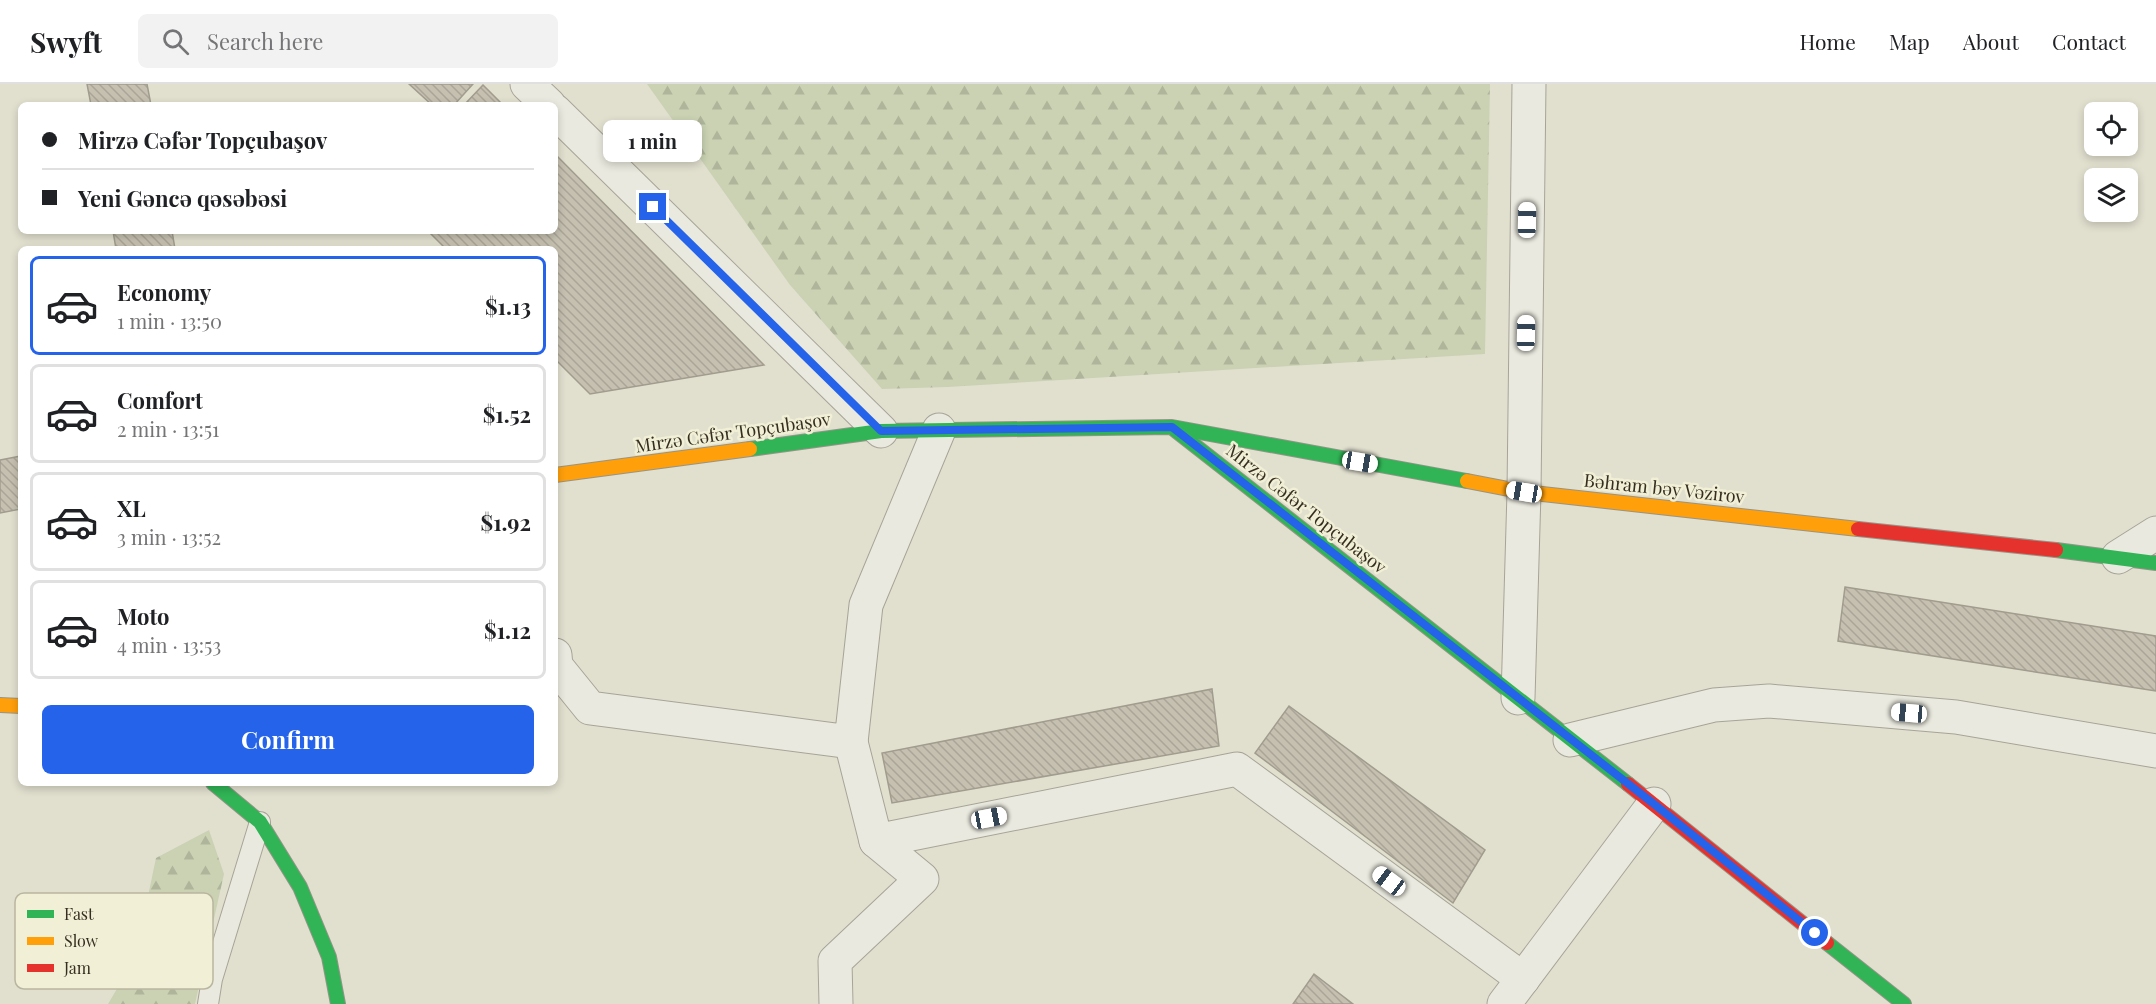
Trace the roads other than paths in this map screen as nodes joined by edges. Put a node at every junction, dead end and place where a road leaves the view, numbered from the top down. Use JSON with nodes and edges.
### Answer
{"nodes":[{"id":1,"x":527,"y":84,"type":"edge"},
{"id":2,"x":1529,"y":84,"type":"edge"},
{"id":3,"x":546,"y":102,"type":"edge"},
{"id":4,"x":558,"y":114,"type":"edge"},
{"id":5,"x":1172,"y":427,"type":"junction"},
{"id":6,"x":939,"y":430,"type":"junction"},
{"id":7,"x":881,"y":431,"type":"junction"},
{"id":8,"x":558,"y":475,"type":"edge"},
{"id":9,"x":1524,"y":492,"type":"junction"},
{"id":10,"x":2156,"y":533,"type":"edge"},
{"id":11,"x":2118,"y":557,"type":"junction"},
{"id":12,"x":2156,"y":563,"type":"edge"},
{"id":13,"x":558,"y":668,"type":"edge"},
{"id":14,"x":1518,"y":698,"type":"junction"},
{"id":15,"x":0,"y":705,"type":"edge"},
{"id":16,"x":18,"y":706,"type":"edge"},
{"id":17,"x":1570,"y":740,"type":"junction"},
{"id":18,"x":851,"y":742,"type":"junction"},
{"id":19,"x":2156,"y":751,"type":"edge"},
{"id":20,"x":217,"y":786,"type":"edge"},
{"id":21,"x":1654,"y":804,"type":"junction"},
{"id":22,"x":260,"y":822,"type":"junction"},
{"id":23,"x":876,"y":841,"type":"junction"},
{"id":24,"x":213,"y":976,"type":"edge"},
{"id":25,"x":210,"y":989,"type":"edge"},
{"id":26,"x":1513,"y":991,"type":"edge"},
{"id":27,"x":208,"y":1004,"type":"edge"},
{"id":28,"x":338,"y":1004,"type":"edge"},
{"id":29,"x":836,"y":1004,"type":"edge"},
{"id":30,"x":1904,"y":1004,"type":"edge"}],
"edges":[{"from":1,"to":3,"type":"street"},
{"from":2,"to":9,"type":"street"},
{"from":4,"to":7,"type":"street"},
{"from":5,"to":6,"type":"street","name":"Mirzə Cəfər Topçubaşov"},
{"from":5,"to":9,"type":"street","name":"Bəhram bəy Vəzirov"},
{"from":5,"to":14,"type":"street","name":"Mirzə Cəfər Topçubaşov"},
{"from":6,"to":7,"type":"street","name":"Mirzə Cəfər Topçubaşov"},
{"from":6,"to":18,"type":"street"},
{"from":7,"to":8,"type":"street","name":"Mirzə Cəfər Topçubaşov"},
{"from":9,"to":11,"type":"street","name":"Bəhram bəy Vəzirov"},
{"from":9,"to":14,"type":"street"},
{"from":10,"to":11,"type":"street"},
{"from":11,"to":12,"type":"street","name":"Bəhram bəy Vəzirov"},
{"from":13,"to":18,"type":"street"},
{"from":14,"to":17,"type":"street","name":"Mirzə Cəfər Topçubaşov"},
{"from":15,"to":16,"type":"street"},
{"from":17,"to":19,"type":"street"},
{"from":17,"to":21,"type":"street","name":"Mirzə Cəfər Topçubaşov"},
{"from":18,"to":23,"type":"street"},
{"from":20,"to":22,"type":"street"},
{"from":21,"to":26,"type":"street"},
{"from":21,"to":30,"type":"street","name":"Mirzə Cəfər Topçubaşov"},
{"from":22,"to":24,"type":"lane"},
{"from":22,"to":28,"type":"street"},
{"from":23,"to":26,"type":"street"},
{"from":23,"to":29,"type":"street"},
{"from":25,"to":27,"type":"lane"}]}
